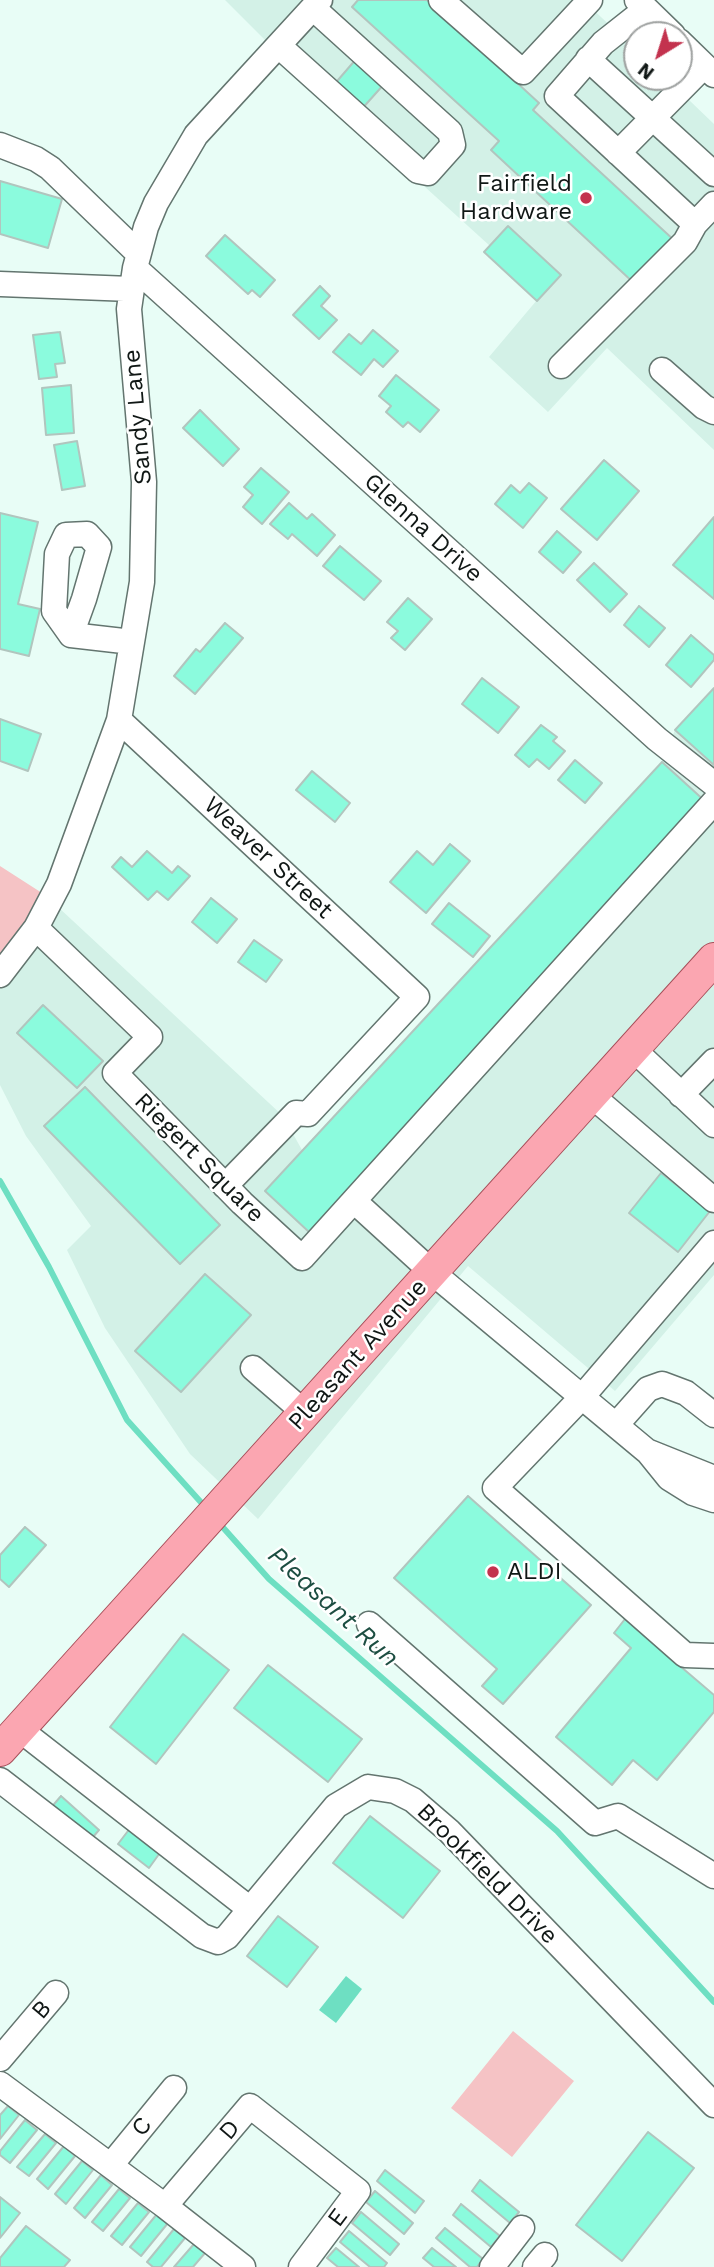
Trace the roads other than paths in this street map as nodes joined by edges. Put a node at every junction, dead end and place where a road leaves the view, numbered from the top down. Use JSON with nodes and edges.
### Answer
{"nodes":[{"id":1,"x":441,"y":0,"type":"edge"},
{"id":2,"x":590,"y":0,"type":"edge"},
{"id":3,"x":317,"y":4,"type":"edge"},
{"id":4,"x":642,"y":4,"type":"edge"},
{"id":5,"x":659,"y":21,"type":"edge"},
{"id":6,"x":279,"y":46,"type":"junction"},
{"id":7,"x":693,"y":55,"type":"edge"},
{"id":8,"x":588,"y":59,"type":"junction"},
{"id":9,"x":709,"y":70,"type":"edge"},
{"id":10,"x":653,"y":118,"type":"junction"},
{"id":11,"x":0,"y":145,"type":"edge"},
{"id":12,"x":618,"y":153,"type":"junction"},
{"id":13,"x":714,"y":174,"type":"edge"},
{"id":14,"x":714,"y":204,"type":"edge"},
{"id":15,"x":695,"y":223,"type":"junction"},
{"id":16,"x":135,"y":270,"type":"junction"},
{"id":17,"x":0,"y":284,"type":"edge"},
{"id":18,"x":561,"y":366,"type":"dead end"},
{"id":19,"x":662,"y":370,"type":"dead end"},
{"id":20,"x":714,"y":412,"type":"edge"},
{"id":21,"x":71,"y":635,"type":"dead end"},
{"id":22,"x":132,"y":642,"type":"junction"},
{"id":23,"x":119,"y":720,"type":"junction"},
{"id":24,"x":714,"y":784,"type":"edge"},
{"id":25,"x":714,"y":803,"type":"edge"},
{"id":26,"x":36,"y":928,"type":"junction"},
{"id":27,"x":714,"y":959,"type":"edge"},
{"id":28,"x":0,"y":975,"type":"edge"},
{"id":29,"x":633,"y":1049,"type":"junction"},
{"id":30,"x":714,"y":1061,"type":"edge"},
{"id":31,"x":681,"y":1094,"type":"junction"},
{"id":32,"x":592,"y":1095,"type":"junction"},
{"id":33,"x":714,"y":1125,"type":"edge"},
{"id":34,"x":225,"y":1186,"type":"junction"},
{"id":35,"x":714,"y":1200,"type":"edge"},
{"id":36,"x":354,"y":1201,"type":"junction"},
{"id":37,"x":714,"y":1243,"type":"edge"},
{"id":38,"x":433,"y":1273,"type":"junction"},
{"id":39,"x":254,"y":1368,"type":"dead end"},
{"id":40,"x":582,"y":1397,"type":"junction"},
{"id":41,"x":305,"y":1413,"type":"junction"},
{"id":42,"x":714,"y":1415,"type":"edge"},
{"id":43,"x":616,"y":1425,"type":"junction"},
{"id":44,"x":648,"y":1452,"type":"junction"},
{"id":45,"x":714,"y":1478,"type":"edge"},
{"id":46,"x":714,"y":1500,"type":"edge"},
{"id":47,"x":369,"y":1624,"type":"dead end"},
{"id":48,"x":714,"y":1656,"type":"edge"},
{"id":49,"x":9,"y":1739,"type":"edge"},
{"id":50,"x":0,"y":1780,"type":"edge"},
{"id":51,"x":714,"y":1876,"type":"edge"},
{"id":52,"x":250,"y":1909,"type":"junction"},
{"id":53,"x":56,"y":1993,"type":"dead end"},
{"id":54,"x":0,"y":2059,"type":"edge"},
{"id":55,"x":0,"y":2084,"type":"edge"},
{"id":56,"x":174,"y":2088,"type":"dead end"},
{"id":57,"x":714,"y":2105,"type":"edge"},
{"id":58,"x":304,"y":2148,"type":"joint"},
{"id":59,"x":111,"y":2165,"type":"junction"},
{"id":60,"x":165,"y":2206,"type":"junction"},
{"id":61,"x":522,"y":2228,"type":"dead end"},
{"id":62,"x":243,"y":2267,"type":"edge"},
{"id":63,"x":300,"y":2267,"type":"edge"},
{"id":64,"x":492,"y":2267,"type":"edge"}],
"edges":[{"from":1,"to":2,"type":"street"},
{"from":3,"to":6,"type":"street","name":"Sandy Lane"},
{"from":3,"to":6,"type":"street"},
{"from":4,"to":5,"type":"street"},
{"from":4,"to":8,"type":"street"},
{"from":6,"to":16,"type":"street","name":"Sandy Lane"},
{"from":7,"to":9,"type":"street"},
{"from":8,"to":10,"type":"street"},
{"from":8,"to":12,"type":"street"},
{"from":9,"to":10,"type":"street"},
{"from":10,"to":12,"type":"street"},
{"from":10,"to":13,"type":"street"},
{"from":11,"to":16,"type":"street","name":"Glenna Drive"},
{"from":12,"to":15,"type":"street"},
{"from":14,"to":15,"type":"street"},
{"from":15,"to":18,"type":"street"},
{"from":16,"to":17,"type":"street"},
{"from":16,"to":22,"type":"street","name":"Sandy Lane"},
{"from":16,"to":24,"type":"street","name":"Glenna Drive"},
{"from":19,"to":20,"type":"street"},
{"from":21,"to":22,"type":"street"},
{"from":22,"to":23,"type":"street","name":"Sandy Lane"},
{"from":23,"to":26,"type":"street","name":"Sandy Lane"},
{"from":23,"to":34,"type":"street","name":"Weaver Street"},
{"from":25,"to":36,"type":"street"},
{"from":26,"to":28,"type":"street","name":"Sandy Lane"},
{"from":26,"to":34,"type":"street","name":"Riegert Square"},
{"from":27,"to":29,"type":"main road","name":"Pleasant Avenue"},
{"from":29,"to":31,"type":"street"},
{"from":29,"to":32,"type":"main road","name":"Pleasant Avenue"},
{"from":30,"to":31,"type":"street"},
{"from":31,"to":33,"type":"street"},
{"from":32,"to":35,"type":"street"},
{"from":32,"to":38,"type":"main road","name":"Pleasant Avenue"},
{"from":34,"to":36,"type":"street","name":"Riegert Square"},
{"from":36,"to":38,"type":"street"},
{"from":37,"to":40,"type":"street"},
{"from":38,"to":40,"type":"street"},
{"from":38,"to":41,"type":"main road","name":"Pleasant Avenue"},
{"from":39,"to":41,"type":"street"},
{"from":40,"to":43,"type":"street"},
{"from":40,"to":48,"type":"street"},
{"from":41,"to":49,"type":"main road","name":"Pleasant Avenue"},
{"from":42,"to":43,"type":"street"},
{"from":43,"to":44,"type":"street"},
{"from":44,"to":45,"type":"street"},
{"from":44,"to":46,"type":"street"},
{"from":47,"to":51,"type":"street"},
{"from":49,"to":52,"type":"street"},
{"from":50,"to":52,"type":"street","name":"Brookfield Drive"},
{"from":52,"to":57,"type":"street","name":"Brookfield Drive"},
{"from":53,"to":54,"type":"street","name":"B"},
{"from":55,"to":59,"type":"street"},
{"from":56,"to":59,"type":"street","name":"C"},
{"from":58,"to":60,"type":"street","name":"D"},
{"from":58,"to":63,"type":"street","name":"E"},
{"from":59,"to":60,"type":"street"},
{"from":60,"to":62,"type":"street"},
{"from":61,"to":64,"type":"street"}]}
